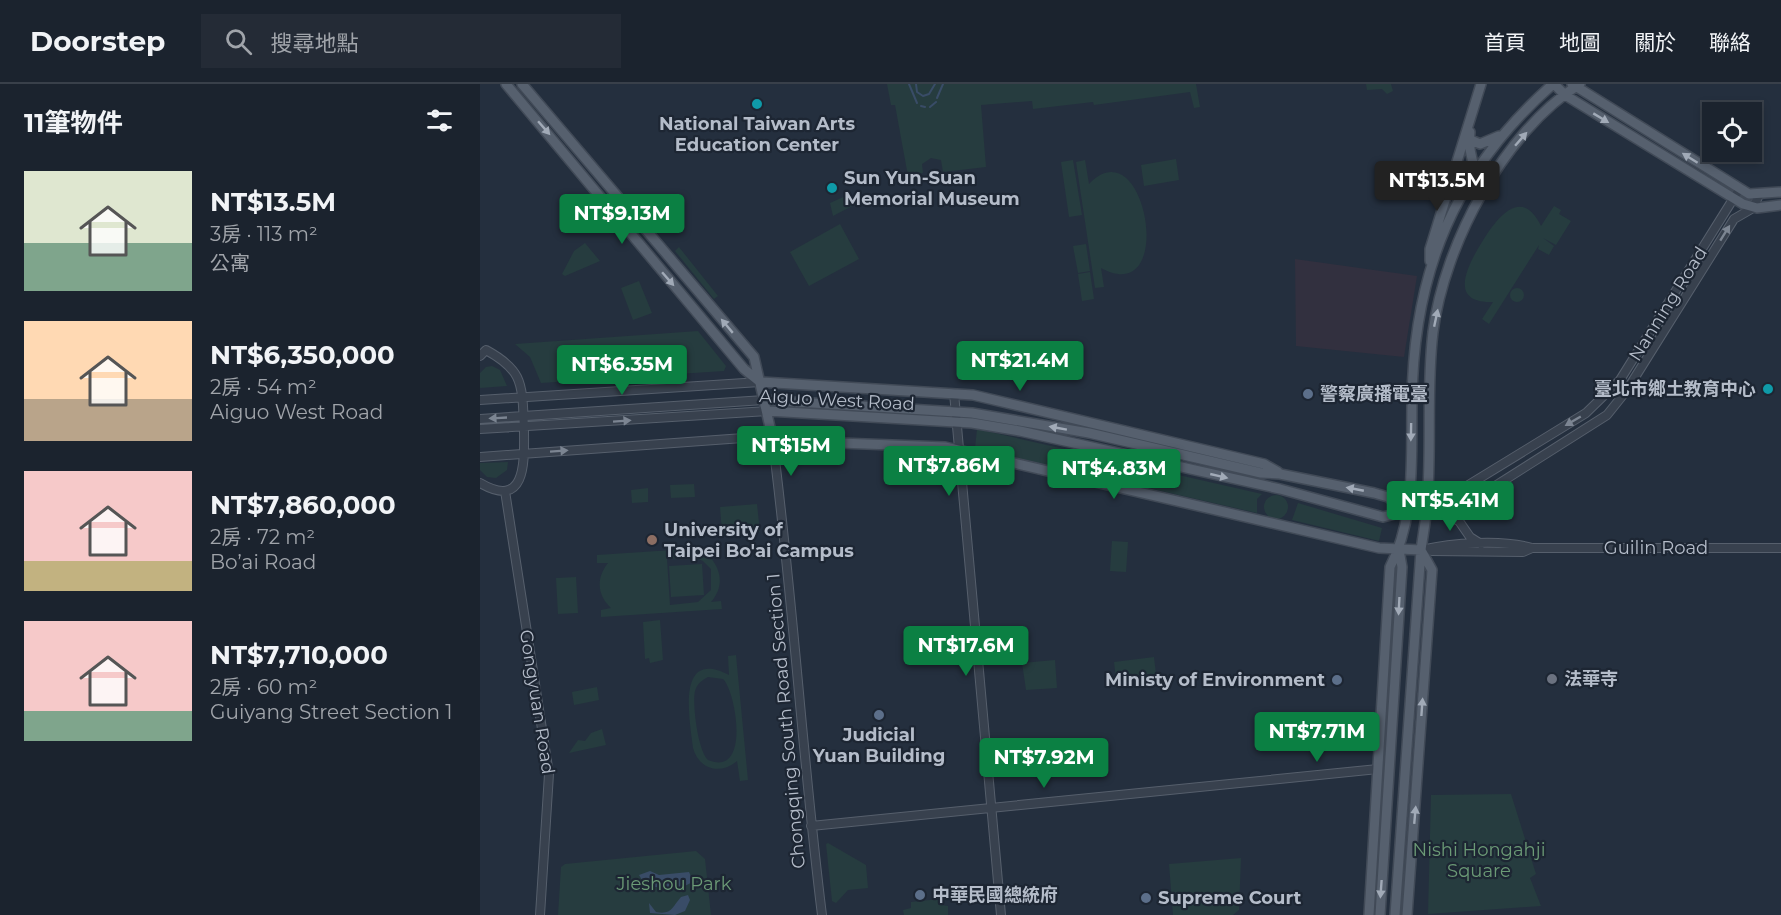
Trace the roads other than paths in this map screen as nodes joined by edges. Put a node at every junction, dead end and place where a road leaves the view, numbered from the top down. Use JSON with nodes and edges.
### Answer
{"nodes":[{"id":1,"x":506,"y":84,"type":"edge"},
{"id":2,"x":522,"y":84,"type":"edge"},
{"id":3,"x":1481,"y":84,"type":"edge"},
{"id":4,"x":1553,"y":84,"type":"edge"},
{"id":5,"x":1576,"y":85,"type":"edge"},
{"id":6,"x":1565,"y":95,"type":"junction"},
{"id":7,"x":1471,"y":120,"type":"junction"},
{"id":8,"x":1501,"y":135,"type":"junction"},
{"id":9,"x":1469,"y":139,"type":"junction"},
{"id":10,"x":1475,"y":171,"type":"junction"},
{"id":11,"x":1485,"y":185,"type":"junction"},
{"id":12,"x":1740,"y":188,"type":"junction"},
{"id":13,"x":1781,"y":192,"type":"edge"},
{"id":14,"x":1759,"y":195,"type":"junction"},
{"id":15,"x":1734,"y":199,"type":"junction"},
{"id":16,"x":1781,"y":205,"type":"edge"},
{"id":17,"x":1753,"y":208,"type":"junction"},
{"id":18,"x":1430,"y":267,"type":"junction"},
{"id":19,"x":480,"y":356,"type":"edge"},
{"id":20,"x":760,"y":382,"type":"junction"},
{"id":21,"x":954,"y":393,"type":"junction"},
{"id":22,"x":521,"y":398,"type":"junction"},
{"id":23,"x":480,"y":400,"type":"edge"},
{"id":24,"x":765,"y":400,"type":"junction"},
{"id":25,"x":768,"y":411,"type":"junction"},
{"id":26,"x":523,"y":417,"type":"junction"},
{"id":27,"x":956,"y":417,"type":"junction"},
{"id":28,"x":480,"y":419,"type":"edge"},
{"id":29,"x":524,"y":427,"type":"junction"},
{"id":30,"x":480,"y":429,"type":"edge"},
{"id":31,"x":772,"y":436,"type":"junction"},
{"id":32,"x":958,"y":450,"type":"junction"},
{"id":33,"x":525,"y":454,"type":"junction"},
{"id":34,"x":480,"y":457,"type":"edge"},
{"id":35,"x":1280,"y":474,"type":"junction"},
{"id":36,"x":480,"y":483,"type":"edge"},
{"id":37,"x":505,"y":491,"type":"junction"},
{"id":38,"x":1427,"y":506,"type":"junction"},
{"id":39,"x":1407,"y":513,"type":"junction"},
{"id":40,"x":1482,"y":545,"type":"junction"},
{"id":41,"x":1399,"y":548,"type":"junction"},
{"id":42,"x":1532,"y":548,"type":"junction"},
{"id":43,"x":1781,"y":548,"type":"edge"},
{"id":44,"x":1421,"y":550,"type":"junction"},
{"id":45,"x":1378,"y":769,"type":"junction"},
{"id":46,"x":992,"y":808,"type":"junction"},
{"id":47,"x":811,"y":826,"type":"junction"},
{"id":48,"x":540,"y":915,"type":"edge"},
{"id":49,"x":822,"y":915,"type":"edge"},
{"id":50,"x":1001,"y":915,"type":"edge"},
{"id":51,"x":1369,"y":915,"type":"edge"},
{"id":52,"x":1380,"y":915,"type":"edge"},
{"id":53,"x":1395,"y":915,"type":"edge"},
{"id":54,"x":1407,"y":915,"type":"edge"}],
"edges":[{"from":1,"to":20,"type":"main road","one_way":true},
{"from":20,"to":2,"type":"main road","name":"Chongqing South Road Section 1","one_way":true},
{"from":3,"to":7,"type":"main road"},
{"from":4,"to":6,"type":"main road"},
{"from":4,"to":8,"type":"main road"},
{"from":5,"to":6,"type":"main road"},
{"from":12,"to":5,"type":"main road","one_way":true},
{"from":11,"to":6,"type":"main road","one_way":true},
{"from":6,"to":15,"type":"main road","one_way":true},
{"from":7,"to":9,"type":"main road"},
{"from":7,"to":18,"type":"main road"},
{"from":8,"to":9,"type":"main road"},
{"from":8,"to":10,"type":"main road"},
{"from":9,"to":10,"type":"main road"},
{"from":10,"to":11,"type":"main road"},
{"from":10,"to":18,"type":"main road"},
{"from":38,"to":11,"type":"main road","one_way":true},
{"from":12,"to":14,"type":"main road"},
{"from":12,"to":15,"type":"street","name":"Nanning Road"},
{"from":13,"to":14,"type":"main road"},
{"from":14,"to":17,"type":"street"},
{"from":15,"to":17,"type":"main road"},
{"from":15,"to":38,"type":"street","name":"Nanning Road","one_way":true},
{"from":16,"to":17,"type":"main road"},
{"from":38,"to":17,"type":"street","name":"Nanning Road","one_way":true},
{"from":18,"to":39,"type":"main road","one_way":true},
{"from":19,"to":22,"type":"street"},
{"from":20,"to":21,"type":"main road","name":"Aiguo West Road"},
{"from":20,"to":22,"type":"street","name":"Aiguo West Road"},
{"from":20,"to":24,"type":"main road","name":"Chongqing South Road Section 1"},
{"from":21,"to":27,"type":"street"},
{"from":21,"to":35,"type":"main road","name":"Aiguo West Road"},
{"from":22,"to":23,"type":"street","name":"Aiguo West Road"},
{"from":22,"to":26,"type":"street"},
{"from":24,"to":25,"type":"main road","name":"Chongqing South Road Section 1"},
{"from":24,"to":26,"type":"street","name":"Aiguo West Road"},
{"from":24,"to":27,"type":"main road","name":"Aiguo West Road"},
{"from":25,"to":27,"type":"main road","name":"Aiguo West Road"},
{"from":29,"to":25,"type":"street","name":"Aiguo West Road","one_way":true},
{"from":25,"to":31,"type":"main road","name":"Chongqing South Road Section 1"},
{"from":26,"to":28,"type":"street","name":"Aiguo West Road","one_way":true},
{"from":26,"to":29,"type":"street"},
{"from":27,"to":32,"type":"street"},
{"from":35,"to":27,"type":"main road","name":"Aiguo West Road","one_way":true},
{"from":27,"to":39,"type":"main road","name":"Aiguo West Road","one_way":true},
{"from":29,"to":30,"type":"street","name":"Aiguo West Road"},
{"from":29,"to":33,"type":"street"},
{"from":31,"to":32,"type":"main road"},
{"from":33,"to":31,"type":"street","one_way":true},
{"from":31,"to":47,"type":"street","name":"Chongqing South Road Section 1"},
{"from":32,"to":41,"type":"main road"},
{"from":32,"to":46,"type":"street"},
{"from":33,"to":34,"type":"street"},
{"from":33,"to":37,"type":"street"},
{"from":39,"to":35,"type":"main road","name":"Aiguo West Road","one_way":true},
{"from":36,"to":37,"type":"street"},
{"from":37,"to":48,"type":"street","name":"Gongyuan Road"},
{"from":38,"to":39,"type":"main road"},
{"from":38,"to":40,"type":"street"},
{"from":38,"to":44,"type":"main road"},
{"from":39,"to":41,"type":"main road"},
{"from":40,"to":42,"type":"street","name":"Guilin Road"},
{"from":40,"to":44,"type":"street","name":"Guilin Road"},
{"from":41,"to":44,"type":"main road"},
{"from":41,"to":45,"type":"main road"},
{"from":41,"to":52,"type":"main road","one_way":true},
{"from":42,"to":43,"type":"street","name":"Guilin Road"},
{"from":42,"to":44,"type":"street","name":"Guilin Road"},
{"from":44,"to":53,"type":"main road"},
{"from":54,"to":44,"type":"main road","one_way":true},
{"from":45,"to":46,"type":"street"},
{"from":45,"to":51,"type":"main road"},
{"from":46,"to":47,"type":"street"},
{"from":46,"to":50,"type":"street"},
{"from":47,"to":49,"type":"street","name":"Chongqing South Road Section 1"}]}
